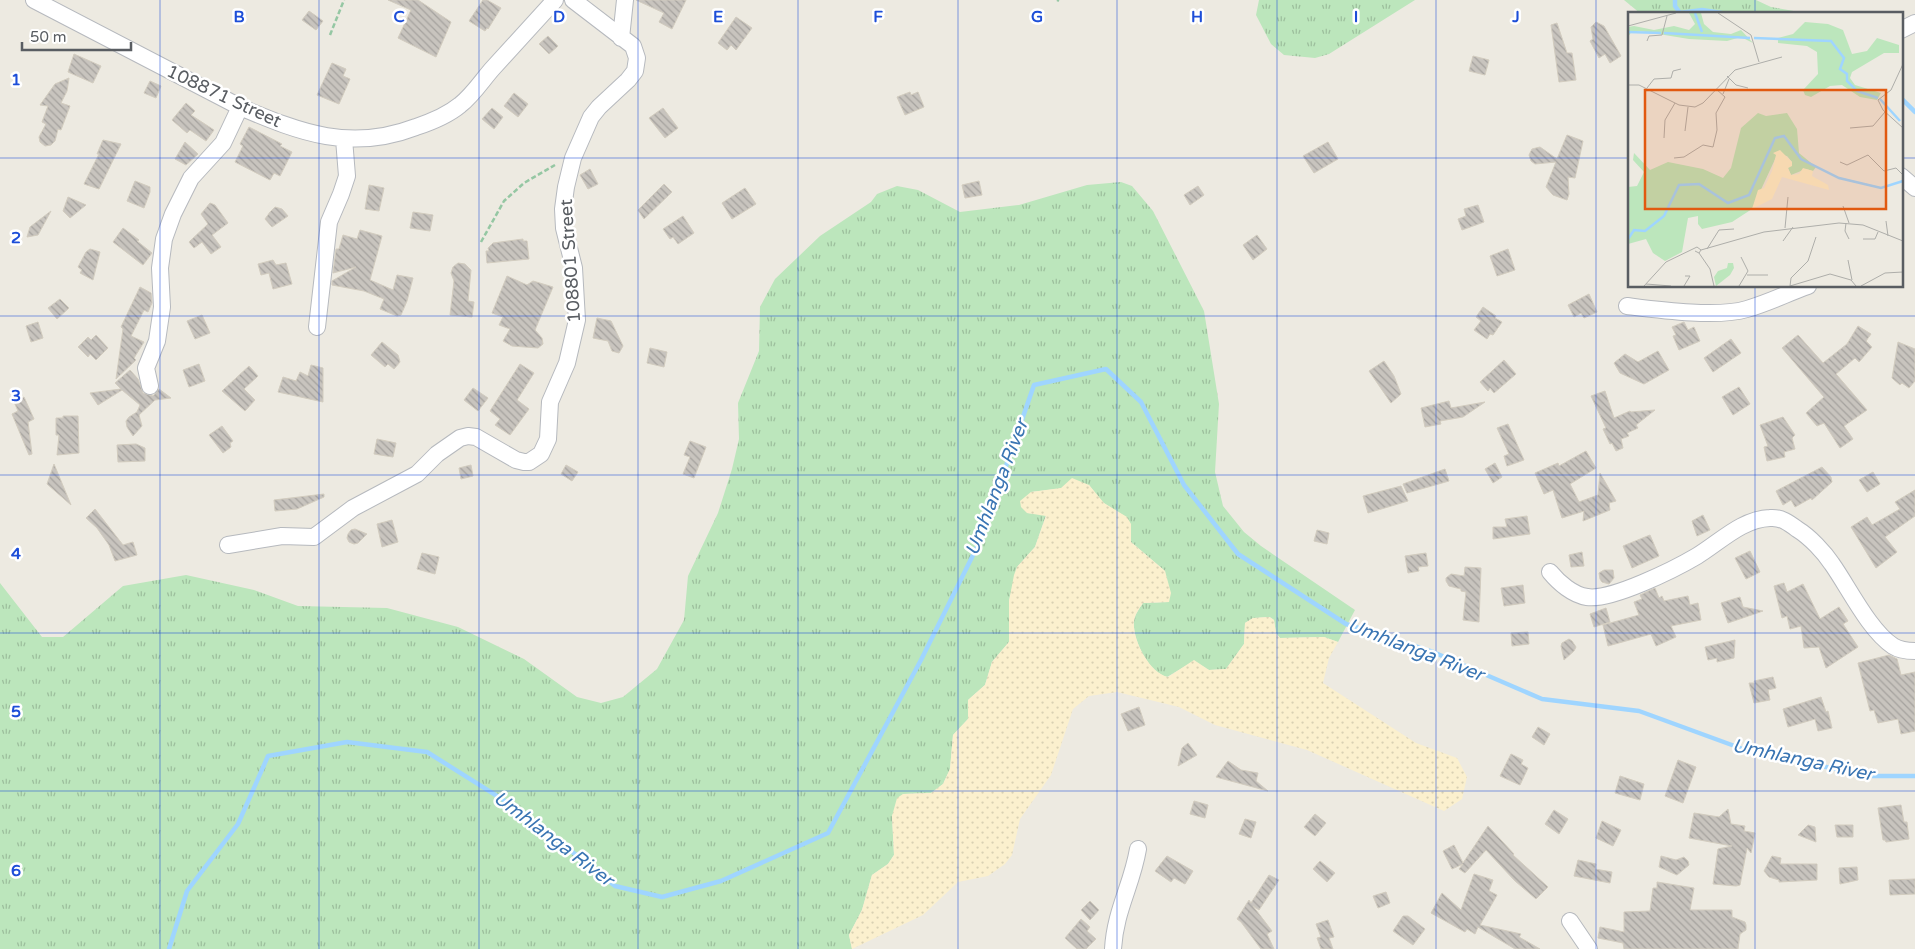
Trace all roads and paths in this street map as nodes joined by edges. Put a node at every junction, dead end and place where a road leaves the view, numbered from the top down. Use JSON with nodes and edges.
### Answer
{"nodes":[{"id":1,"x":34,"y":0,"type":"edge"},
{"id":2,"x":344,"y":0,"type":"edge"},
{"id":3,"x":555,"y":0,"type":"edge"},
{"id":4,"x":573,"y":0,"type":"edge"},
{"id":5,"x":625,"y":0,"type":"edge"},
{"id":6,"x":1915,"y":23,"type":"edge"},
{"id":7,"x":1902,"y":30,"type":"edge"},
{"id":8,"x":330,"y":35,"type":"dead end"},
{"id":9,"x":621,"y":38,"type":"junction"},
{"id":10,"x":240,"y":107,"type":"junction"},
{"id":11,"x":344,"y":139,"type":"junction"},
{"id":12,"x":573,"y":158,"type":"junction"},
{"id":13,"x":481,"y":242,"type":"dead end"},
{"id":14,"x":1803,"y":288,"type":"edge"},
{"id":15,"x":1627,"y":306,"type":"dead end"},
{"id":16,"x":317,"y":327,"type":"dead end"},
{"id":17,"x":150,"y":386,"type":"dead end"},
{"id":18,"x":228,"y":545,"type":"dead end"},
{"id":19,"x":1550,"y":572,"type":"dead end"},
{"id":20,"x":1915,"y":651,"type":"edge"},
{"id":21,"x":1138,"y":849,"type":"dead end"},
{"id":22,"x":1570,"y":921,"type":"dead end"},
{"id":23,"x":1113,"y":949,"type":"edge"},
{"id":24,"x":1589,"y":949,"type":"edge"}],
"edges":[{"from":1,"to":10,"type":"street","name":"108871 Street"},
{"from":2,"to":8,"type":"path"},
{"from":3,"to":11,"type":"street","name":"108871 Street"},
{"from":4,"to":9,"type":"street","name":"108801 Street"},
{"from":5,"to":9,"type":"street"},
{"from":6,"to":7,"type":"street"},
{"from":9,"to":12,"type":"street","name":"108801 Street"},
{"from":10,"to":11,"type":"street","name":"108871 Street"},
{"from":10,"to":17,"type":"street"},
{"from":11,"to":16,"type":"street"},
{"from":12,"to":13,"type":"path"},
{"from":12,"to":18,"type":"street","name":"108801 Street"},
{"from":14,"to":15,"type":"street"},
{"from":19,"to":20,"type":"street"},
{"from":21,"to":23,"type":"street"},
{"from":22,"to":24,"type":"street"}]}
